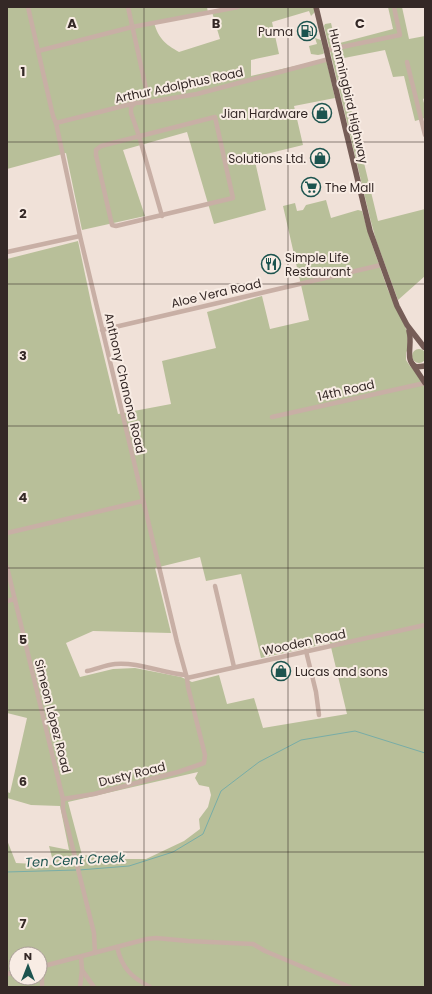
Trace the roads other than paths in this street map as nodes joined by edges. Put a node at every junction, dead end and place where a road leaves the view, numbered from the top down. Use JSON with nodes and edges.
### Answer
{"nodes":[{"id":1,"x":28,"y":7,"type":"edge"},
{"id":2,"x":128,"y":7,"type":"edge"},
{"id":3,"x":238,"y":7,"type":"edge"},
{"id":4,"x":316,"y":7,"type":"edge"},
{"id":5,"x":394,"y":7,"type":"edge"},
{"id":6,"x":132,"y":27,"type":"junction"},
{"id":7,"x":327,"y":50,"type":"junction"},
{"id":8,"x":38,"y":51,"type":"junction"},
{"id":9,"x":329,"y":59,"type":"junction"},
{"id":10,"x":407,"y":62,"type":"dead end"},
{"id":11,"x":148,"y":102,"type":"junction"},
{"id":12,"x":135,"y":103,"type":"junction"},
{"id":13,"x":56,"y":123,"type":"junction"},
{"id":14,"x":425,"y":135,"type":"edge"},
{"id":15,"x":139,"y":136,"type":"junction"},
{"id":16,"x":162,"y":216,"type":"junction"},
{"id":17,"x":80,"y":236,"type":"junction"},
{"id":18,"x":7,"y":252,"type":"edge"},
{"id":19,"x":381,"y":265,"type":"junction"},
{"id":20,"x":407,"y":325,"type":"junction"},
{"id":21,"x":102,"y":330,"type":"junction"},
{"id":22,"x":425,"y":347,"type":"edge"},
{"id":23,"x":410,"y":352,"type":"junction"},
{"id":24,"x":413,"y":365,"type":"junction"},
{"id":25,"x":425,"y":366,"type":"edge"},
{"id":26,"x":425,"y":383,"type":"edge"},
{"id":27,"x":272,"y":417,"type":"dead end"},
{"id":28,"x":143,"y":501,"type":"junction"},
{"id":29,"x":7,"y":533,"type":"edge"},
{"id":30,"x":7,"y":567,"type":"edge"},
{"id":31,"x":215,"y":586,"type":"dead end"},
{"id":32,"x":15,"y":599,"type":"junction"},
{"id":33,"x":7,"y":601,"type":"edge"},
{"id":34,"x":425,"y":625,"type":"edge"},
{"id":35,"x":306,"y":651,"type":"junction"},
{"id":36,"x":234,"y":667,"type":"junction"},
{"id":37,"x":87,"y":671,"type":"dead end"},
{"id":38,"x":186,"y":677,"type":"junction"},
{"id":39,"x":319,"y":715,"type":"dead end"},
{"id":40,"x":204,"y":763,"type":"joint"},
{"id":41,"x":63,"y":799,"type":"junction"},
{"id":42,"x":117,"y":947,"type":"junction"},
{"id":43,"x":95,"y":953,"type":"junction"},
{"id":44,"x":81,"y":957,"type":"junction"},
{"id":45,"x":48,"y":965,"type":"edge"},
{"id":46,"x":82,"y":970,"type":"junction"},
{"id":47,"x":80,"y":987,"type":"edge"},
{"id":48,"x":94,"y":987,"type":"edge"},
{"id":49,"x":150,"y":987,"type":"edge"},
{"id":50,"x":350,"y":987,"type":"edge"}],
"edges":[{"from":1,"to":8,"type":"street","name":"Anthony Chanona Road"},
{"from":2,"to":6,"type":"street"},
{"from":3,"to":6,"type":"street"},
{"from":4,"to":7,"type":"main road","name":"Hummingbird Highway"},
{"from":5,"to":7,"type":"street"},
{"from":6,"to":8,"type":"street"},
{"from":6,"to":11,"type":"street"},
{"from":7,"to":9,"type":"main road","name":"Hummingbird Highway"},
{"from":8,"to":13,"type":"street","name":"Anthony Chanona Road"},
{"from":9,"to":11,"type":"street","name":"Arthur Adolphus Road"},
{"from":9,"to":19,"type":"main road","name":"Hummingbird Highway"},
{"from":10,"to":14,"type":"street"},
{"from":11,"to":12,"type":"street","name":"Arthur Adolphus Road"},
{"from":12,"to":13,"type":"street","name":"Arthur Adolphus Road"},
{"from":12,"to":15,"type":"street"},
{"from":13,"to":17,"type":"street","name":"Anthony Chanona Road"},
{"from":15,"to":16,"type":"street"},
{"from":15,"to":16,"type":"street"},
{"from":15,"to":16,"type":"street"},
{"from":17,"to":18,"type":"street"},
{"from":17,"to":21,"type":"street","name":"Anthony Chanona Road"},
{"from":19,"to":20,"type":"main road","name":"Hummingbird Highway"},
{"from":19,"to":21,"type":"street","name":"Aloe Vera Road"},
{"from":20,"to":22,"type":"main road","name":"Hummingbird Highway"},
{"from":20,"to":23,"type":"main road","name":"Hummingbird Highway"},
{"from":21,"to":28,"type":"street","name":"Anthony Chanona Road"},
{"from":22,"to":23,"type":"main road"},
{"from":23,"to":24,"type":"main road","name":"Hummingbird Highway"},
{"from":24,"to":25,"type":"main road"},
{"from":24,"to":26,"type":"main road"},
{"from":26,"to":27,"type":"street","name":"14th Road"},
{"from":28,"to":29,"type":"street"},
{"from":28,"to":38,"type":"street","name":"Anthony Chanona Road"},
{"from":30,"to":32,"type":"street","name":"Simeon López Road"},
{"from":31,"to":36,"type":"street"},
{"from":32,"to":33,"type":"street"},
{"from":32,"to":41,"type":"street","name":"Simeon López Road"},
{"from":34,"to":35,"type":"street","name":"Wooden Road"},
{"from":35,"to":36,"type":"street","name":"Wooden Road"},
{"from":35,"to":39,"type":"street"},
{"from":36,"to":38,"type":"street","name":"Wooden Road"},
{"from":37,"to":38,"type":"street"},
{"from":38,"to":40,"type":"street","name":"Anthony Chanona Road"},
{"from":40,"to":41,"type":"street","name":"Dusty Road"},
{"from":41,"to":43,"type":"street","name":"Simeon López Road"},
{"from":42,"to":43,"type":"street"},
{"from":42,"to":49,"type":"street"},
{"from":42,"to":50,"type":"street"},
{"from":43,"to":44,"type":"street"},
{"from":44,"to":45,"type":"street"},
{"from":44,"to":46,"type":"street"},
{"from":46,"to":47,"type":"street"},
{"from":46,"to":48,"type":"street"}]}
